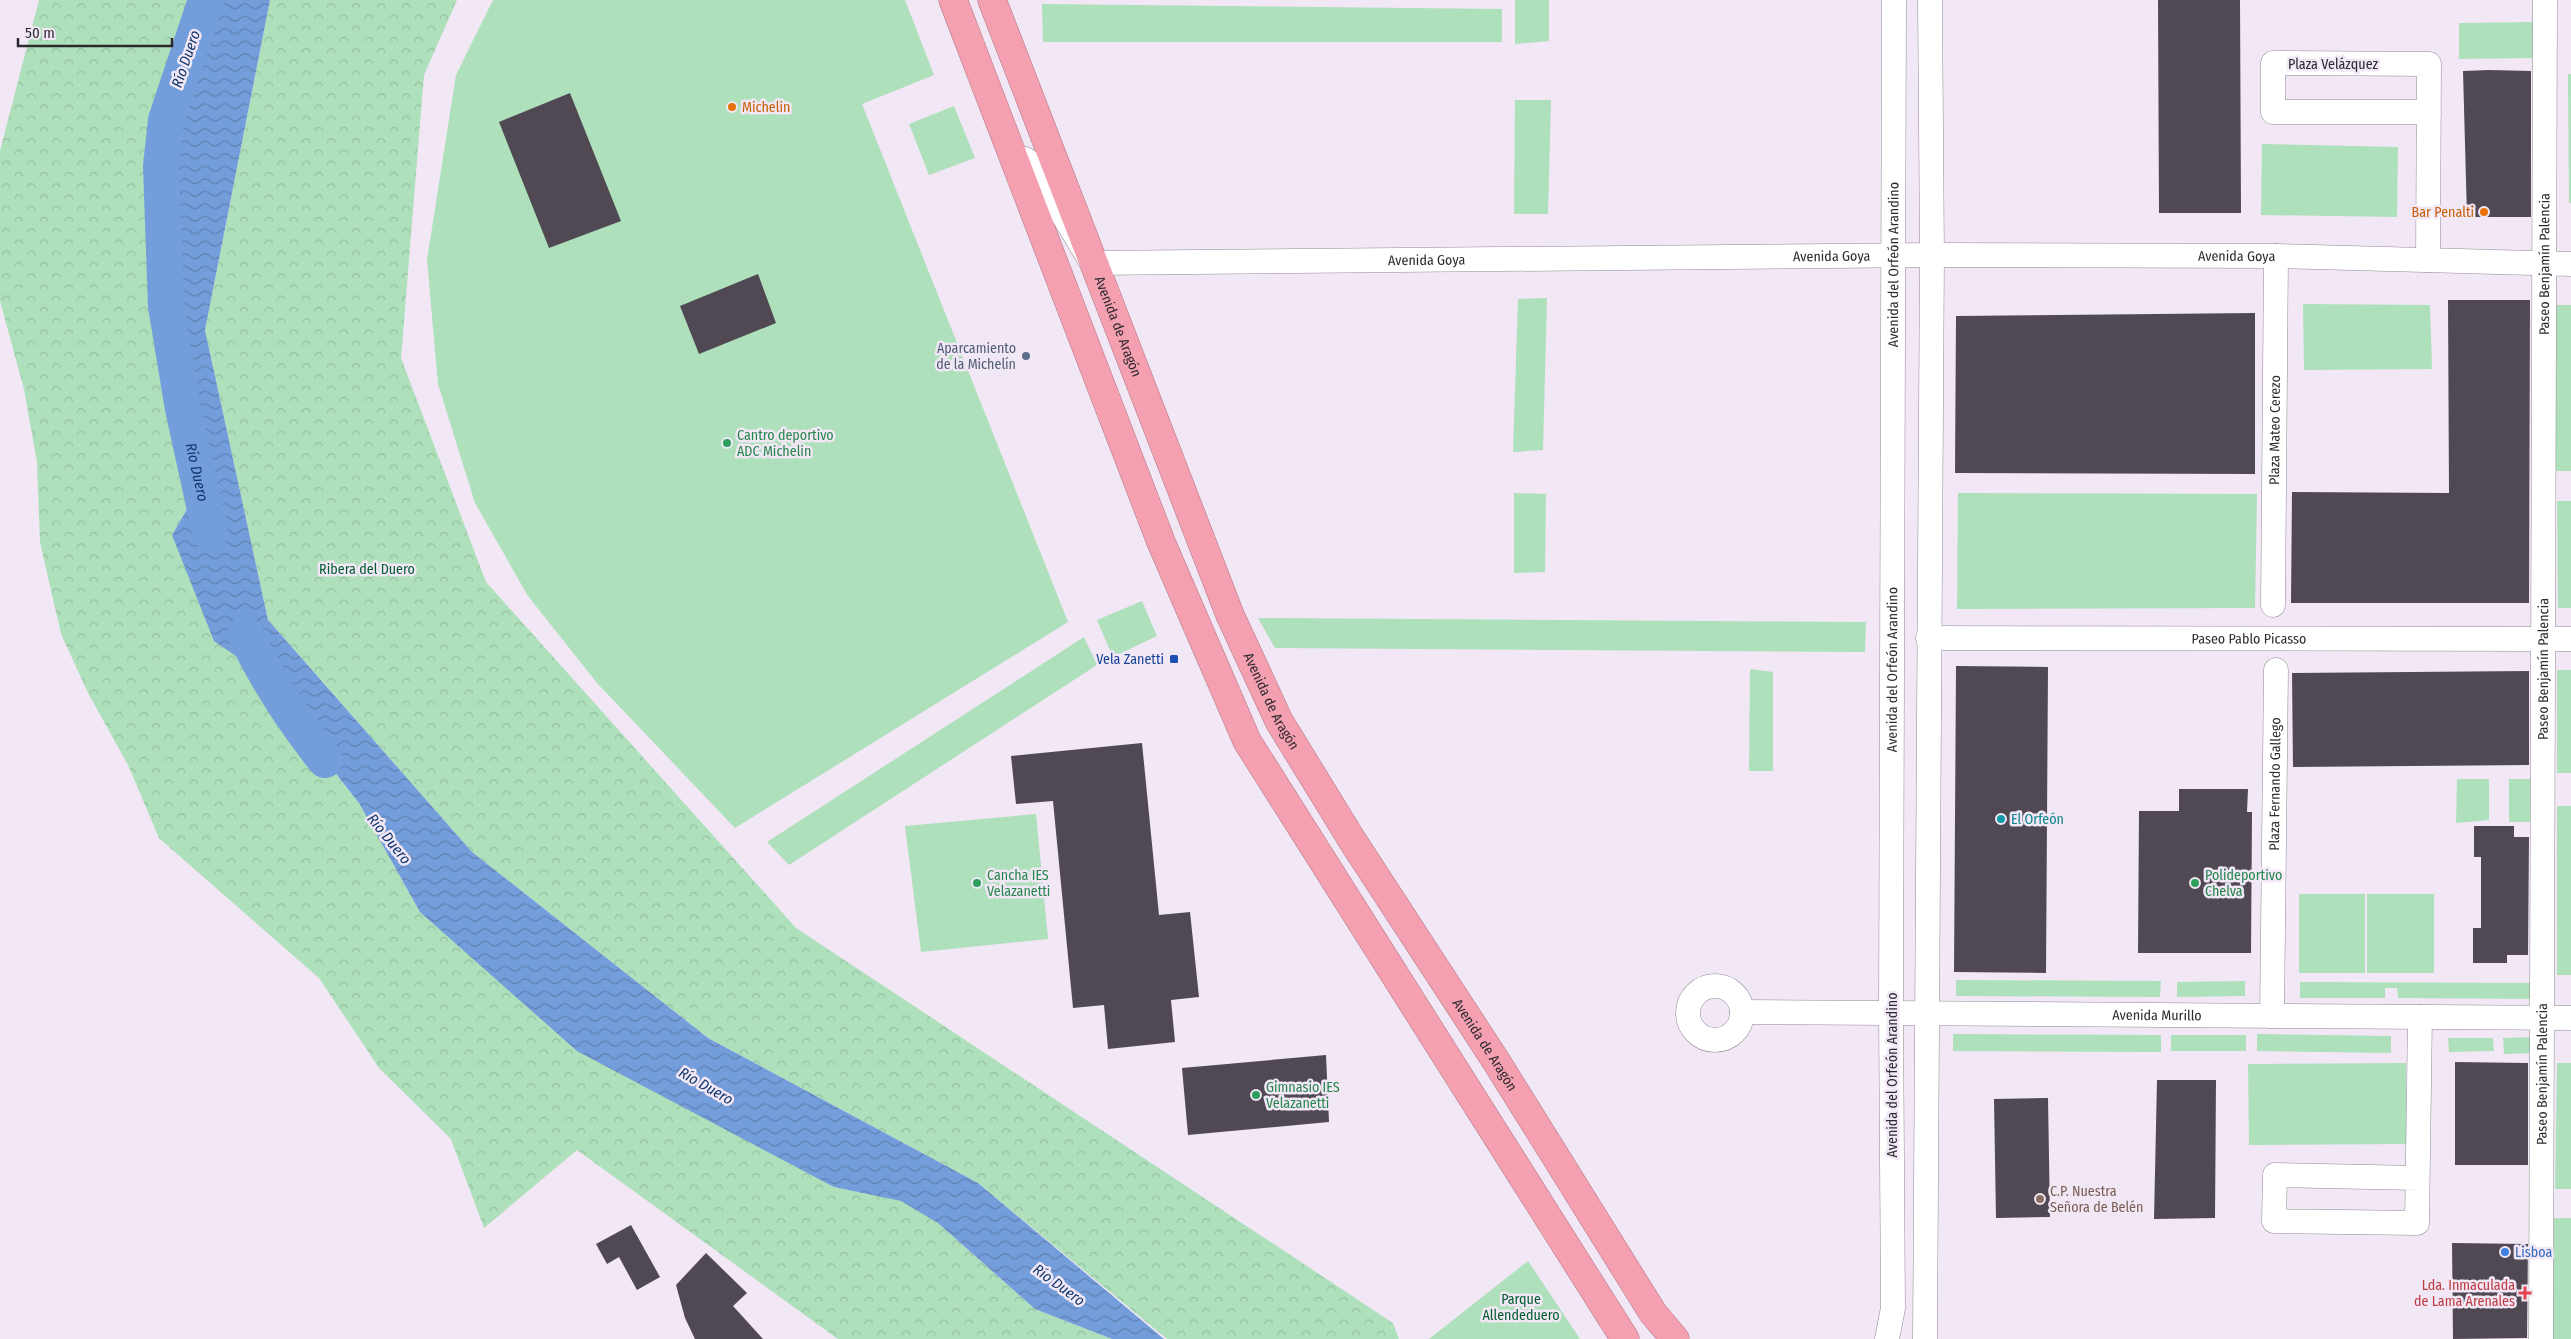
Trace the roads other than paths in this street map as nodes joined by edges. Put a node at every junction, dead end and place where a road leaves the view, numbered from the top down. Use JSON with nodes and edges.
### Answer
{"nodes":[{"id":1,"x":953,"y":0,"type":"edge"},
{"id":2,"x":992,"y":0,"type":"edge"},
{"id":3,"x":1894,"y":0,"type":"edge"},
{"id":4,"x":1930,"y":0,"type":"edge"},
{"id":5,"x":2545,"y":0,"type":"edge"},
{"id":6,"x":2429,"y":112,"type":"junction"},
{"id":7,"x":1015,"y":159,"type":"junction"},
{"id":8,"x":1894,"y":255,"type":"junction"},
{"id":9,"x":1932,"y":255,"type":"junction"},
{"id":10,"x":2276,"y":256,"type":"junction"},
{"id":11,"x":2428,"y":260,"type":"junction"},
{"id":12,"x":1092,"y":263,"type":"junction"},
{"id":13,"x":2544,"y":263,"type":"junction"},
{"id":14,"x":2571,"y":264,"type":"edge"},
{"id":15,"x":2273,"y":605,"type":"dead end"},
{"id":16,"x":1928,"y":638,"type":"junction"},
{"id":17,"x":2543,"y":639,"type":"junction"},
{"id":18,"x":2571,"y":639,"type":"edge"},
{"id":19,"x":2276,"y":670,"type":"dead end"},
{"id":20,"x":1742,"y":1012,"type":"dead end"},
{"id":21,"x":1891,"y":1014,"type":"junction"},
{"id":22,"x":1927,"y":1014,"type":"junction"},
{"id":23,"x":2272,"y":1016,"type":"junction"},
{"id":24,"x":2420,"y":1017,"type":"junction"},
{"id":25,"x":2542,"y":1018,"type":"junction"},
{"id":26,"x":2571,"y":1018,"type":"edge"},
{"id":27,"x":2417,"y":1178,"type":"junction"},
{"id":28,"x":1625,"y":1339,"type":"edge"},
{"id":29,"x":1675,"y":1339,"type":"edge"},
{"id":30,"x":1887,"y":1339,"type":"edge"},
{"id":31,"x":1925,"y":1339,"type":"edge"},
{"id":32,"x":2542,"y":1339,"type":"edge"}],
"edges":[{"from":1,"to":7,"type":"highway"},
{"from":2,"to":12,"type":"highway","name":"Avenida de Aragón"},
{"from":3,"to":8,"type":"street","name":"Avenida del Orfeón Arandino"},
{"from":4,"to":9,"type":"street"},
{"from":5,"to":13,"type":"street","name":"Paseo Benjamín Palencia"},
{"from":6,"to":6,"type":"street","name":"Plaza Velázquez"},
{"from":6,"to":11,"type":"street","name":"Plaza Velázquez"},
{"from":7,"to":12,"type":"street"},
{"from":7,"to":28,"type":"highway"},
{"from":8,"to":9,"type":"street","name":"Avenida Goya"},
{"from":8,"to":12,"type":"street","name":"Avenida Goya"},
{"from":8,"to":21,"type":"street","name":"Avenida del Orfeón Arandino"},
{"from":9,"to":10,"type":"street","name":"Avenida Goya"},
{"from":9,"to":16,"type":"street"},
{"from":10,"to":11,"type":"street","name":"Avenida Goya"},
{"from":10,"to":15,"type":"street","name":"Plaza Mateo Cerezo"},
{"from":11,"to":13,"type":"street","name":"Avenida Goya"},
{"from":12,"to":29,"type":"highway","name":"Avenida de Aragón"},
{"from":13,"to":14,"type":"street","name":"Avenida Goya"},
{"from":13,"to":17,"type":"street","name":"Paseo Benjamín Palencia"},
{"from":16,"to":17,"type":"street","name":"Paseo Pablo Picasso"},
{"from":16,"to":22,"type":"street"},
{"from":17,"to":18,"type":"street","name":"Paseo Pablo Picasso"},
{"from":17,"to":25,"type":"street","name":"Paseo Benjamín Palencia"},
{"from":19,"to":23,"type":"street","name":"Plaza Fernando Gallego"},
{"from":20,"to":21,"type":"street","name":"Avenida Murillo"},
{"from":21,"to":22,"type":"street","name":"Avenida Murillo"},
{"from":21,"to":30,"type":"street","name":"Avenida del Orfeón Arandino"},
{"from":22,"to":23,"type":"street","name":"Avenida Murillo"},
{"from":22,"to":31,"type":"street"},
{"from":23,"to":24,"type":"street","name":"Avenida Murillo"},
{"from":24,"to":25,"type":"street","name":"Avenida Murillo"},
{"from":24,"to":27,"type":"street"},
{"from":25,"to":26,"type":"street","name":"Avenida Murillo"},
{"from":25,"to":32,"type":"street","name":"Paseo Benjamín Palencia"},
{"from":27,"to":27,"type":"street"}]}
